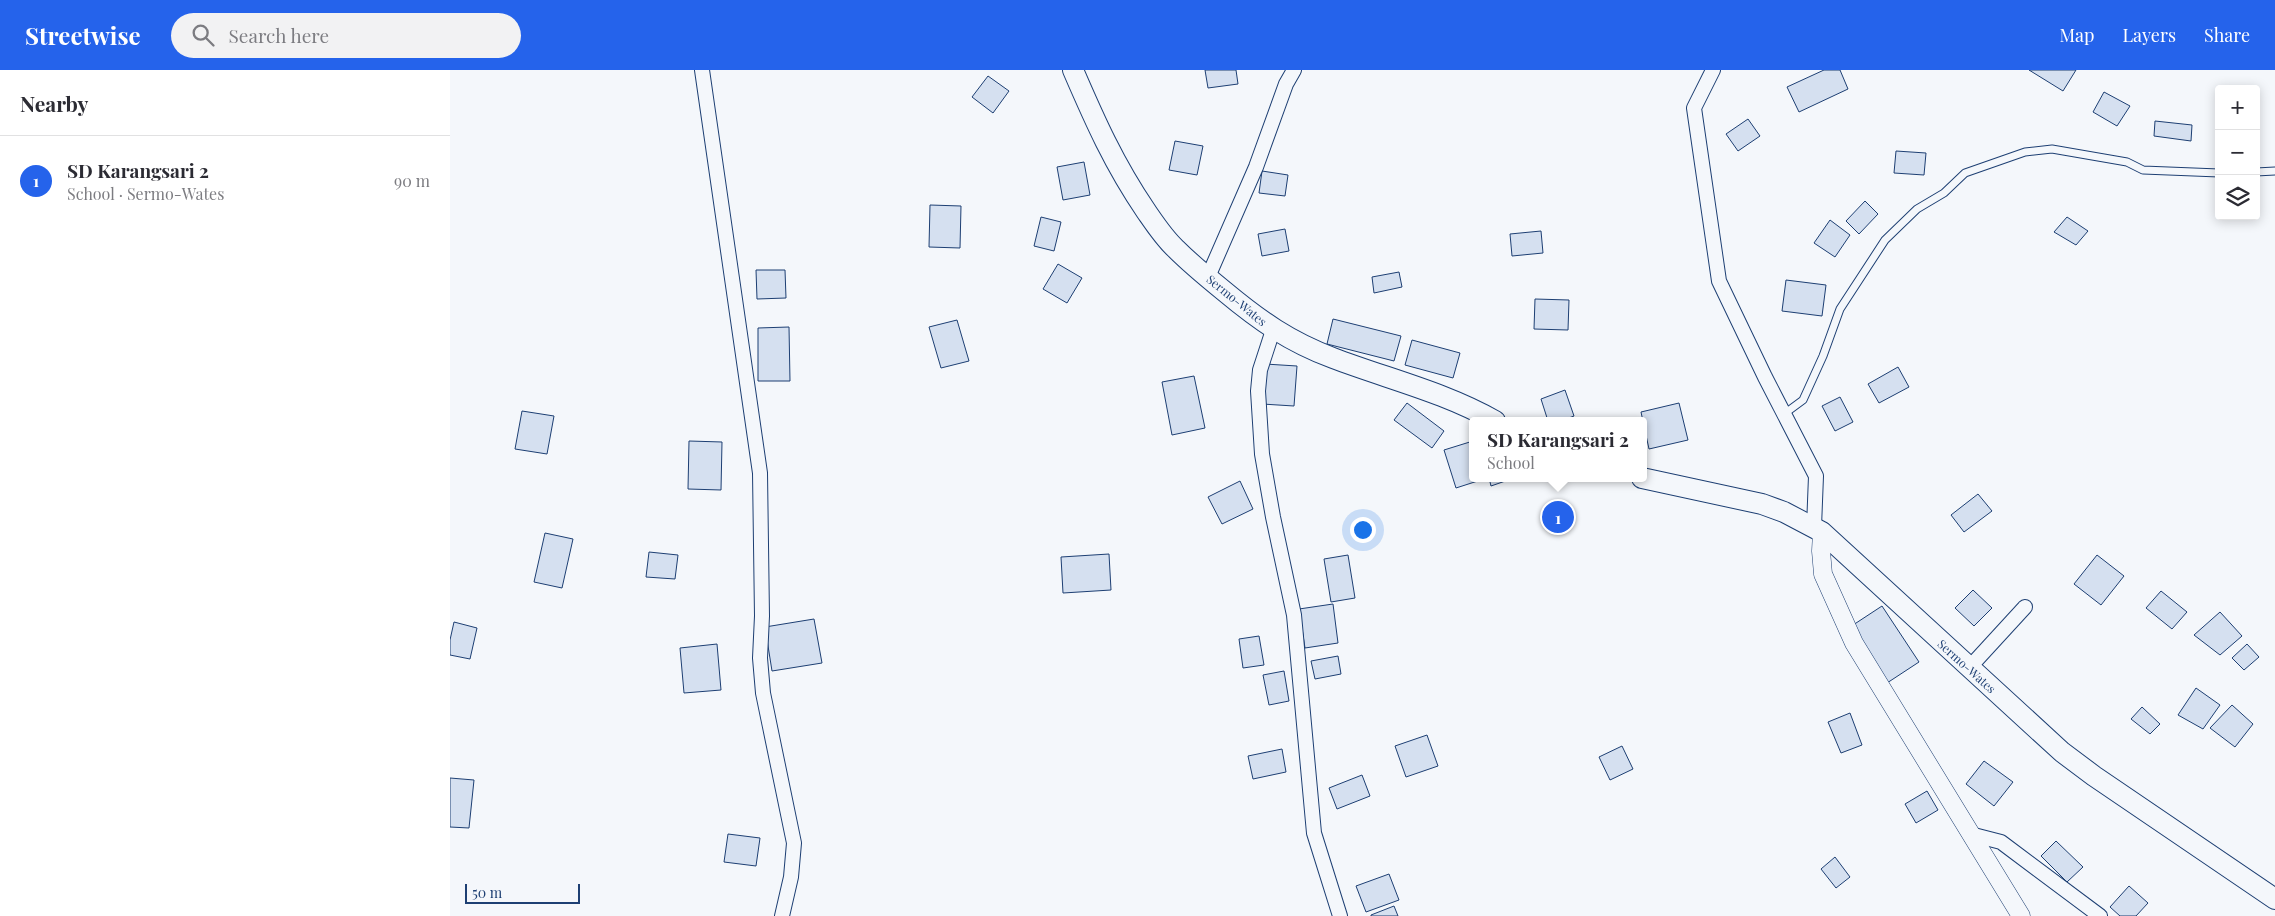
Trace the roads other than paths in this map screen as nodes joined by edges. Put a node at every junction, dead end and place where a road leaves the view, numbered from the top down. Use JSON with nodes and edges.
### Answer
{"nodes":[{"id":1,"x":702,"y":70,"type":"edge"},
{"id":2,"x":1073,"y":70,"type":"edge"},
{"id":3,"x":1294,"y":70,"type":"edge"},
{"id":4,"x":1713,"y":70,"type":"edge"},
{"id":5,"x":2275,"y":171,"type":"edge"},
{"id":6,"x":2260,"y":172,"type":"edge"},
{"id":7,"x":2215,"y":174,"type":"edge"},
{"id":8,"x":1208,"y":277,"type":"junction"},
{"id":9,"x":1273,"y":330,"type":"junction"},
{"id":10,"x":1784,"y":414,"type":"junction"},
{"id":11,"x":1487,"y":417,"type":"edge"},
{"id":12,"x":1647,"y":479,"type":"edge"},
{"id":13,"x":1818,"y":530,"type":"junction"},
{"id":14,"x":2025,"y":607,"type":"dead end"},
{"id":15,"x":1969,"y":668,"type":"junction"},
{"id":16,"x":1970,"y":834,"type":"junction"},
{"id":17,"x":2275,"y":899,"type":"edge"},
{"id":18,"x":782,"y":916,"type":"edge"},
{"id":19,"x":1340,"y":916,"type":"edge"},
{"id":20,"x":2021,"y":916,"type":"edge"},
{"id":21,"x":2100,"y":916,"type":"edge"}],
"edges":[{"from":1,"to":18,"type":"street"},
{"from":2,"to":8,"type":"main road","name":"Sermo-Wates"},
{"from":3,"to":8,"type":"street"},
{"from":4,"to":10,"type":"street"},
{"from":5,"to":6,"type":"lane"},
{"from":7,"to":10,"type":"lane"},
{"from":8,"to":9,"type":"main road","name":"Sermo-Wates"},
{"from":9,"to":11,"type":"main road","name":"Sermo-Wates"},
{"from":9,"to":19,"type":"street"},
{"from":10,"to":13,"type":"street"},
{"from":12,"to":13,"type":"main road","name":"Sermo-Wates"},
{"from":13,"to":15,"type":"main road","name":"Sermo-Wates"},
{"from":13,"to":16,"type":"street"},
{"from":14,"to":15,"type":"street"},
{"from":15,"to":17,"type":"main road","name":"Sermo-Wates"},
{"from":16,"to":20,"type":"street"},
{"from":16,"to":21,"type":"street"}]}
